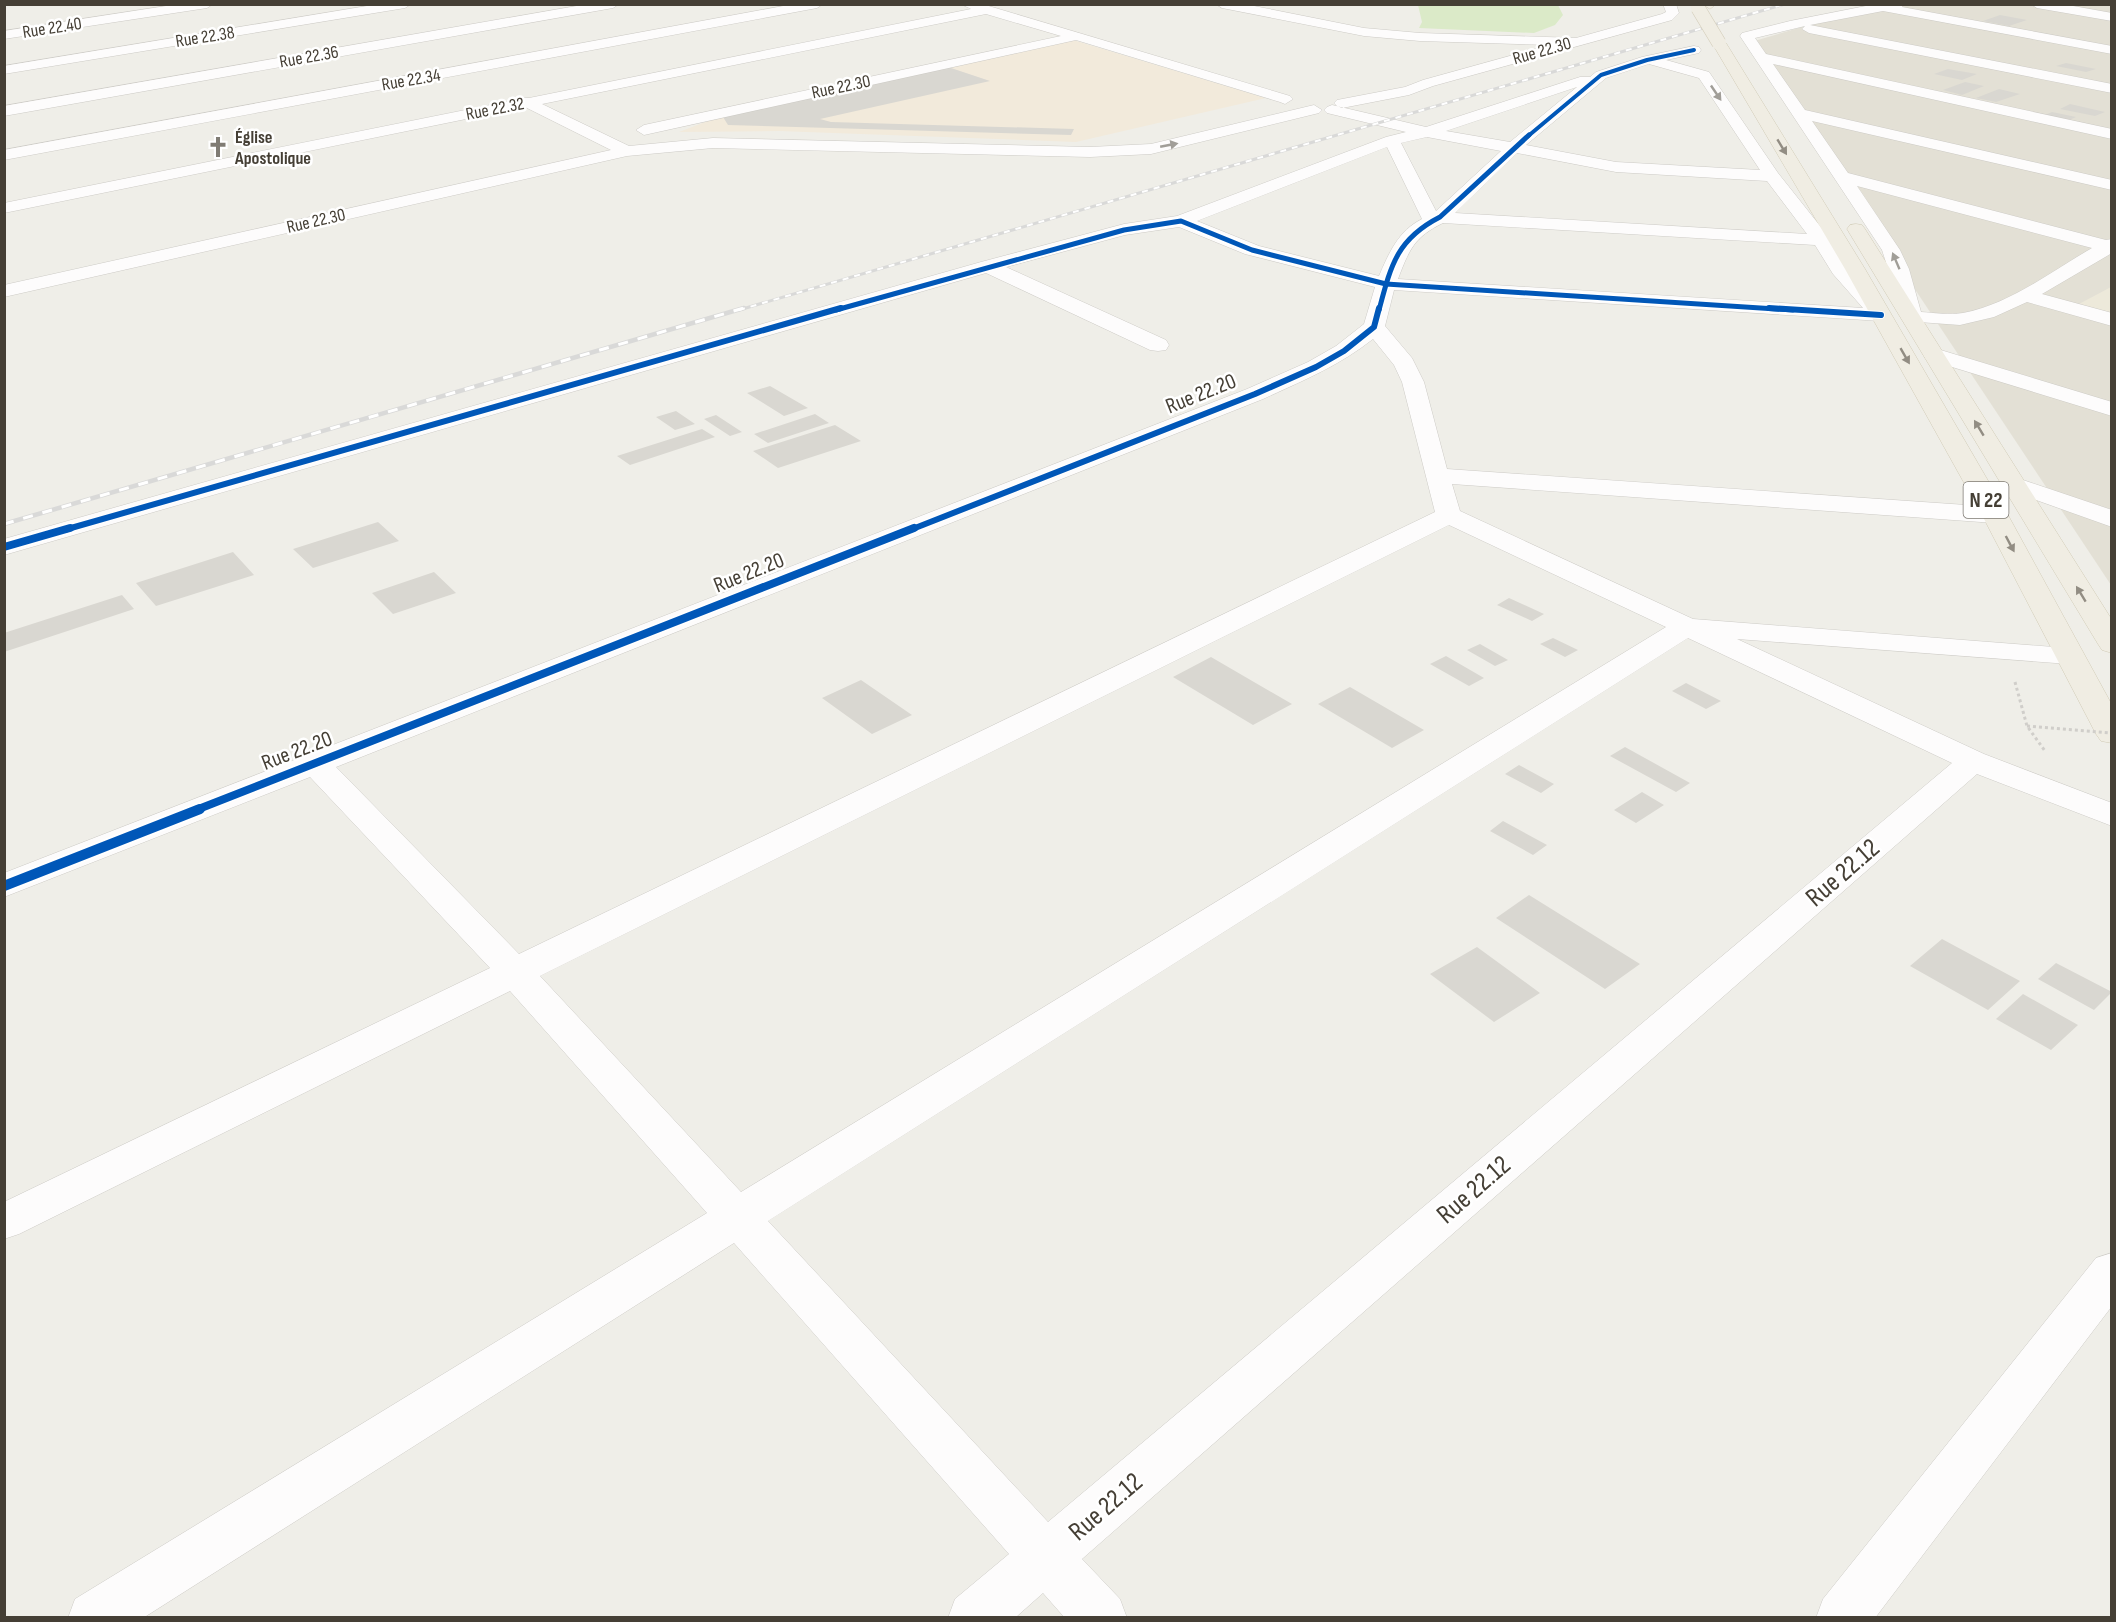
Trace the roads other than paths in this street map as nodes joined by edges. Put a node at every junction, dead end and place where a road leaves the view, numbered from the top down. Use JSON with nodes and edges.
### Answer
{"nodes":[{"id":1,"x":207,"y":4,"type":"edge"},
{"id":2,"x":313,"y":4,"type":"edge"},
{"id":3,"x":405,"y":4,"type":"edge"},
{"id":4,"x":613,"y":4,"type":"edge"},
{"id":5,"x":817,"y":4,"type":"edge"},
{"id":6,"x":967,"y":4,"type":"edge"},
{"id":7,"x":1222,"y":4,"type":"edge"},
{"id":8,"x":1669,"y":4,"type":"edge"},
{"id":9,"x":1833,"y":4,"type":"edge"},
{"id":10,"x":2037,"y":4,"type":"edge"},
{"id":11,"x":1704,"y":6,"type":"edge"},
{"id":12,"x":1892,"y":6,"type":"edge"},
{"id":13,"x":985,"y":10,"type":"junction"},
{"id":14,"x":338,"y":15,"type":"junction"},
{"id":15,"x":2112,"y":17,"type":"edge"},
{"id":16,"x":358,"y":24,"type":"dead end"},
{"id":17,"x":1790,"y":25,"type":"junction"},
{"id":18,"x":379,"y":33,"type":"dead end"},
{"id":19,"x":4,"y":35,"type":"edge"},
{"id":20,"x":1078,"y":36,"type":"junction"},
{"id":21,"x":1732,"y":39,"type":"junction"},
{"id":22,"x":399,"y":42,"type":"junction"},
{"id":23,"x":1575,"y":42,"type":"junction"},
{"id":24,"x":1694,"y":50,"type":"dead end"},
{"id":25,"x":2112,"y":50,"type":"edge"},
{"id":26,"x":420,"y":51,"type":"dead end"},
{"id":27,"x":1761,"y":57,"type":"junction"},
{"id":28,"x":1647,"y":60,"type":"junction"},
{"id":29,"x":440,"y":61,"type":"dead end"},
{"id":30,"x":4,"y":69,"type":"edge"},
{"id":31,"x":461,"y":71,"type":"junction"},
{"id":32,"x":1209,"y":75,"type":"junction"},
{"id":33,"x":1601,"y":75,"type":"junction"},
{"id":34,"x":481,"y":81,"type":"dead end"},
{"id":35,"x":1428,"y":82,"type":"junction"},
{"id":36,"x":2112,"y":89,"type":"edge"},
{"id":37,"x":501,"y":90,"type":"dead end"},
{"id":38,"x":1291,"y":95,"type":"junction"},
{"id":39,"x":1335,"y":98,"type":"junction"},
{"id":40,"x":528,"y":102,"type":"junction"},
{"id":41,"x":1314,"y":110,"type":"junction"},
{"id":42,"x":4,"y":111,"type":"edge"},
{"id":43,"x":1800,"y":114,"type":"junction"},
{"id":44,"x":1427,"y":132,"type":"junction"},
{"id":45,"x":2112,"y":134,"type":"edge"},
{"id":46,"x":1794,"y":136,"type":"dead end"},
{"id":47,"x":1392,"y":140,"type":"junction"},
{"id":48,"x":615,"y":145,"type":"junction"},
{"id":49,"x":1512,"y":149,"type":"junction"},
{"id":50,"x":4,"y":155,"type":"edge"},
{"id":51,"x":1772,"y":176,"type":"junction"},
{"id":52,"x":1842,"y":177,"type":"junction"},
{"id":53,"x":2112,"y":185,"type":"edge"},
{"id":54,"x":4,"y":208,"type":"edge"},
{"id":55,"x":1845,"y":212,"type":"dead end"},
{"id":56,"x":1436,"y":219,"type":"junction"},
{"id":57,"x":1181,"y":221,"type":"junction"},
{"id":58,"x":1821,"y":240,"type":"junction"},
{"id":59,"x":2111,"y":246,"type":"edge"},
{"id":60,"x":988,"y":266,"type":"junction"},
{"id":61,"x":4,"y":278,"type":"edge"},
{"id":62,"x":1386,"y":284,"type":"junction"},
{"id":63,"x":4,"y":291,"type":"edge"},
{"id":64,"x":2026,"y":296,"type":"junction"},
{"id":65,"x":1881,"y":315,"type":"junction"},
{"id":66,"x":1912,"y":317,"type":"junction"},
{"id":67,"x":2112,"y":320,"type":"edge"},
{"id":68,"x":1374,"y":327,"type":"junction"},
{"id":69,"x":1158,"y":345,"type":"dead end"},
{"id":70,"x":1934,"y":354,"type":"junction"},
{"id":71,"x":2112,"y":409,"type":"edge"},
{"id":72,"x":1437,"y":476,"type":"junction"},
{"id":73,"x":2014,"y":484,"type":"junction"},
{"id":74,"x":1449,"y":515,"type":"junction"},
{"id":75,"x":1995,"y":515,"type":"junction"},
{"id":76,"x":2112,"y":519,"type":"edge"},
{"id":77,"x":4,"y":547,"type":"edge"},
{"id":78,"x":1686,"y":627,"type":"junction"},
{"id":79,"x":2112,"y":644,"type":"edge"},
{"id":80,"x":2069,"y":655,"type":"junction"},
{"id":81,"x":2112,"y":734,"type":"edge"},
{"id":82,"x":1973,"y":761,"type":"junction"},
{"id":83,"x":316,"y":765,"type":"junction"},
{"id":84,"x":2112,"y":816,"type":"edge"},
{"id":85,"x":4,"y":886,"type":"edge"},
{"id":86,"x":515,"y":972,"type":"junction"},
{"id":87,"x":738,"y":1218,"type":"junction"},
{"id":88,"x":4,"y":1222,"type":"edge"},
{"id":89,"x":2112,"y":1271,"type":"edge"},
{"id":90,"x":1048,"y":1557,"type":"junction"},
{"id":91,"x":94,"y":1617,"type":"edge"},
{"id":92,"x":974,"y":1617,"type":"edge"},
{"id":93,"x":1101,"y":1617,"type":"edge"},
{"id":94,"x":1842,"y":1617,"type":"edge"}],
"edges":[{"from":1,"to":19,"type":"street","name":"Rue 22.40"},
{"from":2,"to":14,"type":"street"},
{"from":3,"to":14,"type":"street","name":"Rue 22.38"},
{"from":4,"to":22,"type":"street","name":"Rue 22.36"},
{"from":5,"to":31,"type":"street","name":"Rue 22.34"},
{"from":6,"to":13,"type":"street"},
{"from":7,"to":23,"type":"street"},
{"from":8,"to":23,"type":"street","name":"Rue 22.30"},
{"from":9,"to":17,"type":"street"},
{"from":10,"to":15,"type":"street"},
{"from":11,"to":21,"type":"main road","number":"N 22","bridge":true},
{"from":12,"to":17,"type":"street"},
{"from":12,"to":25,"type":"street"},
{"from":13,"to":20,"type":"street"},
{"from":13,"to":40,"type":"street","name":"Rue 22.32"},
{"from":14,"to":16,"type":"street"},
{"from":14,"to":30,"type":"street","name":"Rue 22.38"},
{"from":17,"to":21,"type":"street"},
{"from":17,"to":36,"type":"street"},
{"from":18,"to":22,"type":"street"},
{"from":20,"to":32,"type":"street"},
{"from":20,"to":48,"type":"street","name":"Rue 22.30"},
{"from":21,"to":27,"type":"street"},
{"from":21,"to":46,"type":"main road","number":"N 22"},
{"from":21,"to":65,"type":"main road","number":"N 22","one_way":true},
{"from":22,"to":26,"type":"street"},
{"from":22,"to":42,"type":"street","name":"Rue 22.36"},
{"from":23,"to":35,"type":"street","name":"Rue 22.30"},
{"from":24,"to":28,"type":"street"},
{"from":27,"to":43,"type":"street"},
{"from":27,"to":45,"type":"street"},
{"from":28,"to":33,"type":"street"},
{"from":28,"to":51,"type":"street","one_way":true},
{"from":29,"to":31,"type":"street"},
{"from":31,"to":34,"type":"street"},
{"from":31,"to":50,"type":"street","name":"Rue 22.34"},
{"from":32,"to":38,"type":"street"},
{"from":32,"to":38,"type":"street"},
{"from":33,"to":44,"type":"street"},
{"from":33,"to":49,"type":"street"},
{"from":35,"to":39,"type":"street"},
{"from":35,"to":39,"type":"street"},
{"from":37,"to":40,"type":"street"},
{"from":38,"to":41,"type":"street"},
{"from":38,"to":48,"type":"street"},
{"from":39,"to":41,"type":"street"},
{"from":39,"to":44,"type":"street"},
{"from":40,"to":48,"type":"street"},
{"from":40,"to":54,"type":"street","name":"Rue 22.32"},
{"from":48,"to":41,"type":"street","one_way":true},
{"from":43,"to":52,"type":"street"},
{"from":43,"to":53,"type":"street"},
{"from":44,"to":47,"type":"street"},
{"from":44,"to":49,"type":"street"},
{"from":47,"to":56,"type":"street"},
{"from":47,"to":57,"type":"street"},
{"from":48,"to":61,"type":"street","name":"Rue 22.30"},
{"from":48,"to":63,"type":"street","name":"Rue 22.30"},
{"from":49,"to":51,"type":"street"},
{"from":49,"to":56,"type":"street"},
{"from":51,"to":58,"type":"street"},
{"from":52,"to":59,"type":"street"},
{"from":66,"to":52,"type":"street","one_way":true},
{"from":55,"to":66,"type":"main road","number":"N 22"},
{"from":56,"to":58,"type":"street"},
{"from":56,"to":62,"type":"street"},
{"from":57,"to":60,"type":"street"},
{"from":57,"to":62,"type":"street"},
{"from":58,"to":65,"type":"street"},
{"from":59,"to":64,"type":"street"},
{"from":60,"to":69,"type":"street"},
{"from":60,"to":77,"type":"street"},
{"from":62,"to":65,"type":"street"},
{"from":62,"to":68,"type":"street"},
{"from":64,"to":66,"type":"street"},
{"from":64,"to":67,"type":"street"},
{"from":65,"to":75,"type":"main road","number":"N 22","one_way":true},
{"from":66,"to":70,"type":"main road","number":"N 22"},
{"from":68,"to":72,"type":"street"},
{"from":68,"to":83,"type":"street","name":"Rue 22.20"},
{"from":70,"to":71,"type":"street"},
{"from":73,"to":70,"type":"main road","number":"N 22","one_way":true},
{"from":72,"to":74,"type":"street"},
{"from":72,"to":75,"type":"street"},
{"from":73,"to":76,"type":"street"},
{"from":79,"to":73,"type":"main road","number":"N 22","one_way":true},
{"from":74,"to":78,"type":"street"},
{"from":74,"to":86,"type":"street"},
{"from":75,"to":80,"type":"main road","number":"N 22","one_way":true},
{"from":78,"to":80,"type":"street"},
{"from":78,"to":82,"type":"street"},
{"from":78,"to":87,"type":"street"},
{"from":80,"to":81,"type":"main road","number":"N 22"},
{"from":82,"to":84,"type":"street"},
{"from":82,"to":90,"type":"street","name":"Rue 22.12"},
{"from":83,"to":85,"type":"street","name":"Rue 22.20"},
{"from":83,"to":86,"type":"street"},
{"from":86,"to":87,"type":"street"},
{"from":86,"to":88,"type":"street"},
{"from":87,"to":90,"type":"street"},
{"from":87,"to":91,"type":"street"},
{"from":89,"to":94,"type":"street"},
{"from":90,"to":92,"type":"street","name":"Rue 22.12"},
{"from":90,"to":93,"type":"street"}]}
